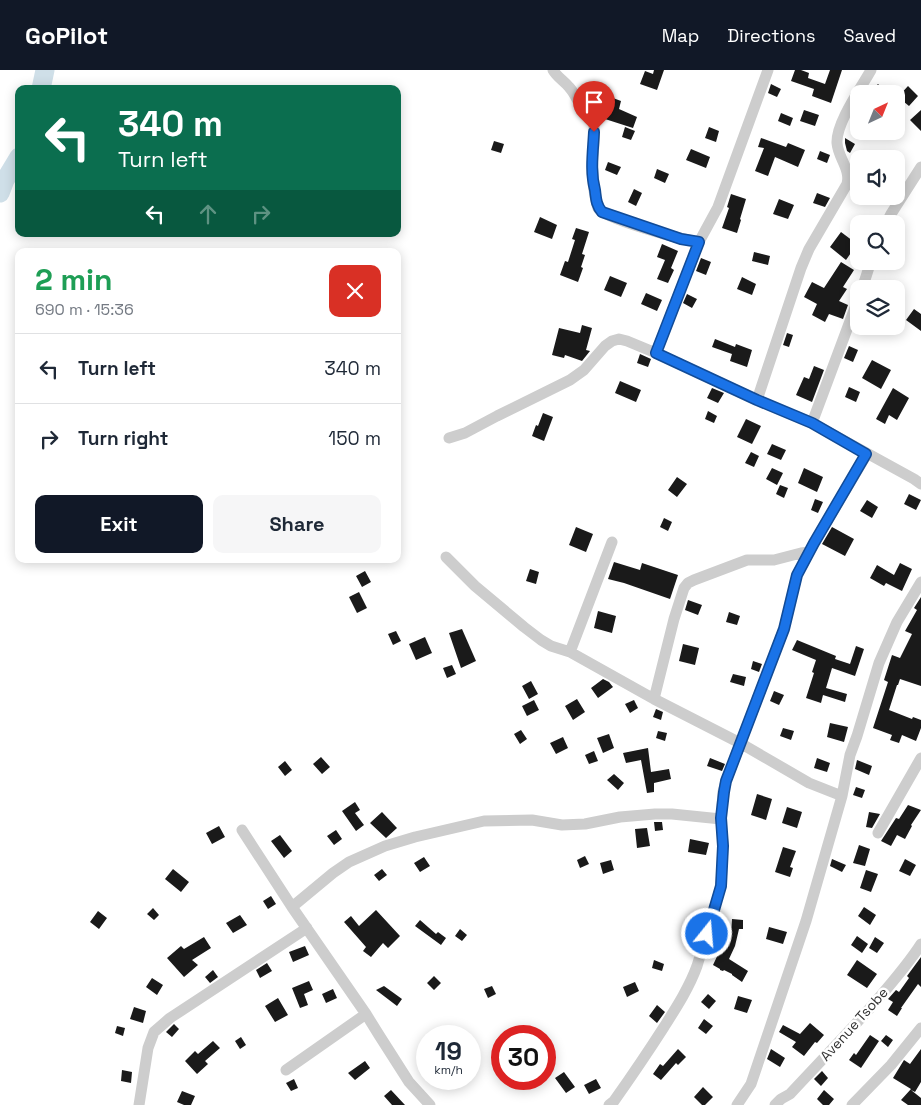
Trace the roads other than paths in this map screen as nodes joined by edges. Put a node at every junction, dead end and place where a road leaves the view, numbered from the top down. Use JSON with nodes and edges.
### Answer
{"nodes":[{"id":1,"x":553,"y":70,"type":"edge"},
{"id":2,"x":768,"y":70,"type":"edge"},
{"id":3,"x":871,"y":70,"type":"edge"},
{"id":4,"x":921,"y":168,"type":"edge"},
{"id":5,"x":890,"y":215,"type":"edge"},
{"id":6,"x":699,"y":242,"type":"junction"},
{"id":7,"x":850,"y":320,"type":"edge"},
{"id":8,"x":656,"y":353,"type":"junction"},
{"id":9,"x":757,"y":400,"type":"junction"},
{"id":10,"x":812,"y":423,"type":"junction"},
{"id":11,"x":449,"y":438,"type":"dead end"},
{"id":12,"x":866,"y":454,"type":"junction"},
{"id":13,"x":919,"y":479,"type":"edge"},
{"id":14,"x":612,"y":542,"type":"dead end"},
{"id":15,"x":809,"y":552,"type":"junction"},
{"id":16,"x":446,"y":557,"type":"dead end"},
{"id":17,"x":921,"y":582,"type":"edge"},
{"id":18,"x":570,"y":652,"type":"junction"},
{"id":19,"x":654,"y":699,"type":"junction"},
{"id":20,"x":740,"y":743,"type":"junction"},
{"id":21,"x":921,"y":758,"type":"edge"},
{"id":22,"x":842,"y":796,"type":"junction"},
{"id":23,"x":721,"y":818,"type":"junction"},
{"id":24,"x":242,"y":830,"type":"dead end"},
{"id":25,"x":878,"y":833,"type":"dead end"},
{"id":26,"x":292,"y":907,"type":"junction"},
{"id":27,"x":307,"y":928,"type":"junction"},
{"id":28,"x":921,"y":944,"type":"edge"},
{"id":29,"x":366,"y":1014,"type":"junction"},
{"id":30,"x":921,"y":1028,"type":"edge"},
{"id":31,"x":286,"y":1070,"type":"dead end"},
{"id":32,"x":778,"y":1102,"type":"edge"},
{"id":33,"x":139,"y":1105,"type":"edge"},
{"id":34,"x":430,"y":1105,"type":"edge"},
{"id":35,"x":609,"y":1105,"type":"edge"},
{"id":36,"x":737,"y":1105,"type":"edge"},
{"id":37,"x":852,"y":1105,"type":"edge"}],
"edges":[{"from":1,"to":6,"type":"street"},
{"from":2,"to":6,"type":"street"},
{"from":3,"to":9,"type":"street"},
{"from":4,"to":5,"type":"street"},
{"from":6,"to":8,"type":"street"},
{"from":7,"to":10,"type":"street"},
{"from":8,"to":9,"type":"street"},
{"from":8,"to":11,"type":"street"},
{"from":9,"to":10,"type":"street"},
{"from":10,"to":12,"type":"street"},
{"from":12,"to":13,"type":"street"},
{"from":12,"to":15,"type":"street"},
{"from":14,"to":18,"type":"street"},
{"from":15,"to":19,"type":"street"},
{"from":15,"to":20,"type":"street"},
{"from":16,"to":18,"type":"street"},
{"from":17,"to":22,"type":"street"},
{"from":18,"to":19,"type":"street"},
{"from":19,"to":20,"type":"street"},
{"from":20,"to":22,"type":"street"},
{"from":20,"to":23,"type":"street"},
{"from":21,"to":25,"type":"street"},
{"from":22,"to":36,"type":"street"},
{"from":23,"to":26,"type":"street"},
{"from":23,"to":35,"type":"street"},
{"from":24,"to":26,"type":"street"},
{"from":26,"to":27,"type":"street"},
{"from":27,"to":29,"type":"street"},
{"from":27,"to":33,"type":"street"},
{"from":28,"to":32,"type":"street","name":"Avenue Tsobe"},
{"from":29,"to":31,"type":"street"},
{"from":29,"to":34,"type":"street"},
{"from":30,"to":37,"type":"street"}]}
